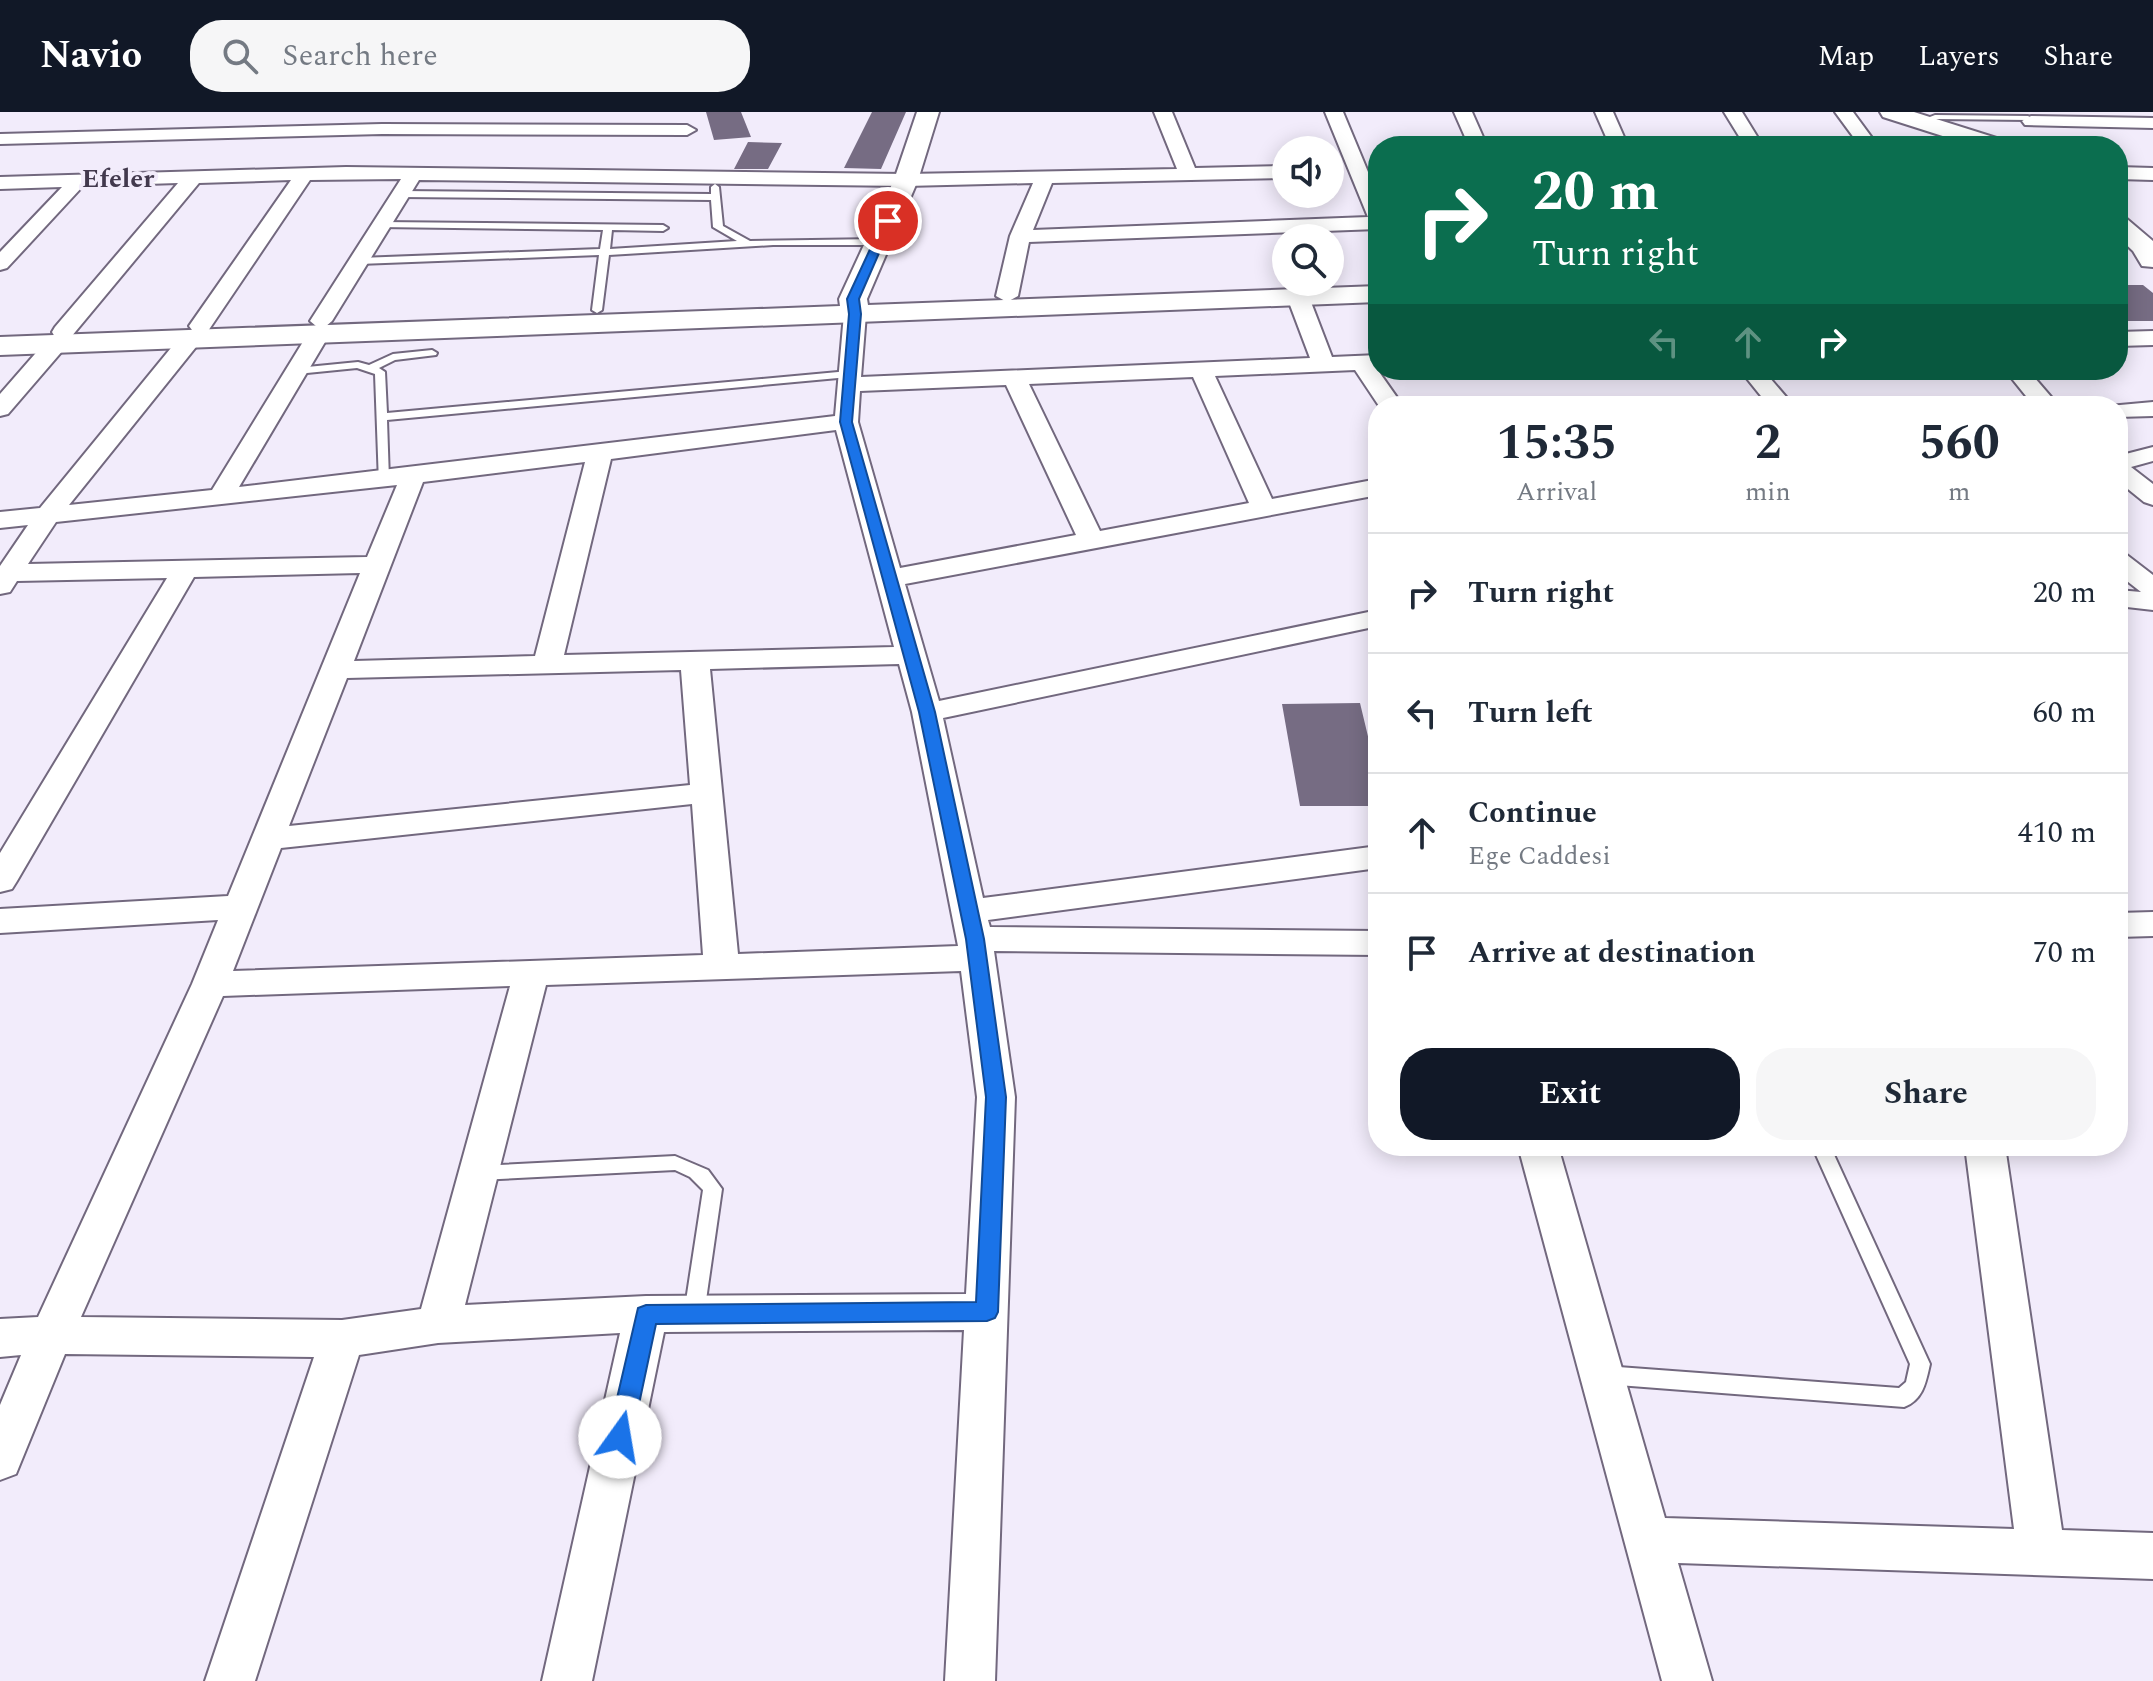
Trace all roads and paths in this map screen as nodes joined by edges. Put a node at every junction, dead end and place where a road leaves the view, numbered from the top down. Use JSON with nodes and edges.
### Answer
{"nodes":[{"id":1,"x":172,"y":112,"type":"edge"},
{"id":2,"x":392,"y":112,"type":"edge"},
{"id":3,"x":641,"y":112,"type":"edge"},
{"id":4,"x":681,"y":112,"type":"edge"},
{"id":5,"x":928,"y":112,"type":"edge"},
{"id":6,"x":1163,"y":112,"type":"edge"},
{"id":7,"x":1334,"y":112,"type":"edge"},
{"id":8,"x":1463,"y":112,"type":"edge"},
{"id":9,"x":1604,"y":112,"type":"edge"},
{"id":10,"x":1733,"y":112,"type":"edge"},
{"id":11,"x":1844,"y":112,"type":"edge"},
{"id":12,"x":1859,"y":112,"type":"edge"},
{"id":13,"x":1891,"y":112,"type":"edge"},
{"id":14,"x":2027,"y":117,"type":"edge"},
{"id":15,"x":17,"y":119,"type":"dead end"},
{"id":16,"x":1921,"y":122,"type":"junction"},
{"id":17,"x":2153,"y":123,"type":"edge"},
{"id":18,"x":382,"y":129,"type":"junction"},
{"id":19,"x":625,"y":130,"type":"junction"},
{"id":20,"x":0,"y":136,"type":"edge"},
{"id":21,"x":147,"y":136,"type":"junction"},
{"id":22,"x":1474,"y":136,"type":"edge"},
{"id":23,"x":1615,"y":136,"type":"edge"},
{"id":24,"x":1748,"y":136,"type":"edge"},
{"id":25,"x":1862,"y":136,"type":"edge"},
{"id":26,"x":1932,"y":136,"type":"edge"},
{"id":27,"x":1966,"y":136,"type":"edge"},
{"id":28,"x":2041,"y":136,"type":"edge"},
{"id":29,"x":694,"y":142,"type":"junction"},
{"id":30,"x":1361,"y":171,"type":"edge"},
{"id":31,"x":1272,"y":172,"type":"edge"},
{"id":32,"x":346,"y":173,"type":"junction"},
{"id":33,"x":414,"y":173,"type":"junction"},
{"id":34,"x":2128,"y":173,"type":"edge"},
{"id":35,"x":305,"y":174,"type":"junction"},
{"id":36,"x":1188,"y":174,"type":"junction"},
{"id":37,"x":2153,"y":174,"type":"edge"},
{"id":38,"x":194,"y":177,"type":"junction"},
{"id":39,"x":1044,"y":179,"type":"junction"},
{"id":40,"x":107,"y":180,"type":"junction"},
{"id":41,"x":906,"y":180,"type":"junction"},
{"id":42,"x":78,"y":181,"type":"junction"},
{"id":43,"x":0,"y":183,"type":"edge"},
{"id":44,"x":715,"y":187,"type":"junction"},
{"id":45,"x":1368,"y":192,"type":"edge"},
{"id":46,"x":401,"y":194,"type":"junction"},
{"id":47,"x":2128,"y":208,"type":"edge"},
{"id":48,"x":1368,"y":221,"type":"edge"},
{"id":49,"x":382,"y":225,"type":"junction"},
{"id":50,"x":2153,"y":226,"type":"edge"},
{"id":51,"x":608,"y":227,"type":"junction"},
{"id":52,"x":663,"y":228,"type":"dead end"},
{"id":53,"x":2128,"y":233,"type":"edge"},
{"id":54,"x":1020,"y":236,"type":"junction"},
{"id":55,"x":878,"y":242,"type":"junction"},
{"id":56,"x":748,"y":244,"type":"junction"},
{"id":57,"x":605,"y":252,"type":"junction"},
{"id":58,"x":359,"y":261,"type":"junction"},
{"id":59,"x":0,"y":264,"type":"edge"},
{"id":60,"x":2144,"y":265,"type":"edge"},
{"id":61,"x":1368,"y":283,"type":"edge"},
{"id":62,"x":1368,"y":294,"type":"edge"},
{"id":63,"x":1007,"y":296,"type":"junction"},
{"id":64,"x":1298,"y":297,"type":"junction"},
{"id":65,"x":854,"y":307,"type":"junction"},
{"id":66,"x":597,"y":310,"type":"junction"},
{"id":67,"x":321,"y":327,"type":"junction"},
{"id":68,"x":196,"y":332,"type":"junction"},
{"id":69,"x":0,"y":335,"type":"edge"},
{"id":70,"x":60,"y":338,"type":"junction"},
{"id":71,"x":2153,"y":338,"type":"edge"},
{"id":72,"x":2128,"y":339,"type":"edge"},
{"id":73,"x":0,"y":346,"type":"edge"},
{"id":74,"x":432,"y":353,"type":"dead end"},
{"id":75,"x":1368,"y":362,"type":"edge"},
{"id":76,"x":1324,"y":365,"type":"junction"},
{"id":77,"x":372,"y":368,"type":"junction"},
{"id":78,"x":1201,"y":370,"type":"junction"},
{"id":79,"x":297,"y":371,"type":"junction"},
{"id":80,"x":1014,"y":377,"type":"junction"},
{"id":81,"x":848,"y":380,"type":"junction"},
{"id":82,"x":1760,"y":380,"type":"edge"},
{"id":83,"x":2025,"y":380,"type":"edge"},
{"id":84,"x":1773,"y":396,"type":"edge"},
{"id":85,"x":2038,"y":396,"type":"edge"},
{"id":86,"x":0,"y":409,"type":"edge"},
{"id":87,"x":2153,"y":409,"type":"edge"},
{"id":88,"x":2128,"y":410,"type":"edge"},
{"id":89,"x":382,"y":417,"type":"junction"},
{"id":90,"x":846,"y":422,"type":"junction"},
{"id":91,"x":600,"y":453,"type":"junction"},
{"id":92,"x":2153,"y":456,"type":"edge"},
{"id":93,"x":2128,"y":462,"type":"edge"},
{"id":94,"x":2128,"y":474,"type":"edge"},
{"id":95,"x":398,"y":478,"type":"junction"},
{"id":96,"x":1368,"y":489,"type":"edge"},
{"id":97,"x":220,"y":497,"type":"junction"},
{"id":98,"x":2153,"y":497,"type":"edge"},
{"id":99,"x":1263,"y":507,"type":"junction"},
{"id":100,"x":47,"y":516,"type":"junction"},
{"id":101,"x":0,"y":520,"type":"edge"},
{"id":102,"x":1091,"y":539,"type":"junction"},
{"id":103,"x":378,"y":565,"type":"junction"},
{"id":104,"x":2128,"y":569,"type":"edge"},
{"id":105,"x":185,"y":570,"type":"junction"},
{"id":106,"x":891,"y":578,"type":"junction"},
{"id":107,"x":4,"y":580,"type":"edge"},
{"id":108,"x":2153,"y":588,"type":"edge"},
{"id":109,"x":2128,"y":599,"type":"edge"},
{"id":110,"x":2153,"y":602,"type":"edge"},
{"id":111,"x":1368,"y":620,"type":"edge"},
{"id":112,"x":912,"y":655,"type":"junction"},
{"id":113,"x":695,"y":662,"type":"junction"},
{"id":114,"x":547,"y":665,"type":"junction"},
{"id":115,"x":336,"y":670,"type":"junction"},
{"id":116,"x":927,"y":712,"type":"junction"},
{"id":117,"x":704,"y":793,"type":"junction"},
{"id":118,"x":268,"y":839,"type":"junction"},
{"id":119,"x":1368,"y":859,"type":"edge"},
{"id":120,"x":0,"y":881,"type":"edge"},
{"id":121,"x":241,"y":907,"type":"junction"},
{"id":122,"x":0,"y":921,"type":"edge"},
{"id":123,"x":2153,"y":924,"type":"edge"},
{"id":124,"x":2128,"y":925,"type":"edge"},
{"id":125,"x":974,"y":936,"type":"junction"},
{"id":126,"x":1368,"y":943,"type":"edge"},
{"id":127,"x":722,"y":968,"type":"junction"},
{"id":128,"x":531,"y":973,"type":"junction"},
{"id":129,"x":210,"y":984,"type":"junction"},
{"id":130,"x":1541,"y":1156,"type":"edge"},
{"id":131,"x":1826,"y":1156,"type":"edge"},
{"id":132,"x":1986,"y":1156,"type":"edge"},
{"id":133,"x":478,"y":1173,"type":"junction"},
{"id":134,"x":987,"y":1312,"type":"junction"},
{"id":135,"x":646,"y":1314,"type":"junction"},
{"id":136,"x":694,"y":1314,"type":"junction"},
{"id":137,"x":438,"y":1325,"type":"junction"},
{"id":138,"x":51,"y":1335,"type":"junction"},
{"id":139,"x":0,"y":1338,"type":"edge"},
{"id":140,"x":342,"y":1339,"type":"junction"},
{"id":141,"x":1603,"y":1375,"type":"junction"},
{"id":142,"x":0,"y":1459,"type":"edge"},
{"id":143,"x":1650,"y":1540,"type":"junction"},
{"id":144,"x":2041,"y":1551,"type":"junction"},
{"id":145,"x":2153,"y":1556,"type":"edge"},
{"id":146,"x":230,"y":1681,"type":"edge"},
{"id":147,"x":567,"y":1681,"type":"edge"},
{"id":148,"x":970,"y":1681,"type":"edge"},
{"id":149,"x":1687,"y":1681,"type":"edge"}],
"edges":[{"from":1,"to":21,"type":"street"},
{"from":2,"to":18,"type":"street"},
{"from":3,"to":19,"type":"street"},
{"from":4,"to":29,"type":"street"},
{"from":5,"to":41,"type":"main road"},
{"from":6,"to":36,"type":"street"},
{"from":7,"to":30,"type":"street"},
{"from":8,"to":22,"type":"street"},
{"from":9,"to":23,"type":"street"},
{"from":10,"to":24,"type":"street"},
{"from":11,"to":25,"type":"street"},
{"from":12,"to":26,"type":"main road"},
{"from":13,"to":16,"type":"main road"},
{"from":14,"to":16,"type":"lane"},
{"from":14,"to":17,"type":"street"},
{"from":14,"to":28,"type":"street"},
{"from":15,"to":20,"type":"street"},
{"from":16,"to":27,"type":"main road"},
{"from":18,"to":19,"type":"street"},
{"from":18,"to":21,"type":"street"},
{"from":18,"to":32,"type":"street"},
{"from":19,"to":29,"type":"street"},
{"from":20,"to":21,"type":"street"},
{"from":21,"to":40,"type":"street"},
{"from":29,"to":44,"type":"street"},
{"from":30,"to":45,"type":"street"},
{"from":31,"to":36,"type":"street"},
{"from":32,"to":33,"type":"street"},
{"from":32,"to":35,"type":"street"},
{"from":33,"to":44,"type":"street"},
{"from":33,"to":46,"type":"street"},
{"from":34,"to":37,"type":"street"},
{"from":35,"to":38,"type":"street"},
{"from":35,"to":68,"type":"street"},
{"from":36,"to":39,"type":"street"},
{"from":38,"to":40,"type":"street"},
{"from":38,"to":70,"type":"street"},
{"from":39,"to":41,"type":"street"},
{"from":39,"to":54,"type":"street"},
{"from":40,"to":42,"type":"street"},
{"from":41,"to":44,"type":"street"},
{"from":41,"to":55,"type":"main road"},
{"from":42,"to":43,"type":"street"},
{"from":42,"to":59,"type":"street"},
{"from":44,"to":46,"type":"lane"},
{"from":44,"to":56,"type":"lane"},
{"from":46,"to":49,"type":"street"},
{"from":47,"to":50,"type":"main road"},
{"from":48,"to":54,"type":"street"},
{"from":49,"to":51,"type":"lane"},
{"from":49,"to":58,"type":"street"},
{"from":51,"to":52,"type":"lane"},
{"from":51,"to":57,"type":"lane"},
{"from":53,"to":60,"type":"main road"},
{"from":54,"to":63,"type":"street"},
{"from":55,"to":56,"type":"lane"},
{"from":55,"to":65,"type":"main road"},
{"from":56,"to":57,"type":"lane"},
{"from":57,"to":58,"type":"lane"},
{"from":57,"to":66,"type":"lane"},
{"from":58,"to":67,"type":"street"},
{"from":61,"to":63,"type":"main road"},
{"from":62,"to":64,"type":"main road"},
{"from":63,"to":65,"type":"main road"},
{"from":64,"to":65,"type":"main road"},
{"from":64,"to":76,"type":"street"},
{"from":65,"to":66,"type":"main road"},
{"from":65,"to":67,"type":"main road"},
{"from":65,"to":81,"type":"street"},
{"from":66,"to":67,"type":"main road"},
{"from":67,"to":68,"type":"main road"},
{"from":67,"to":79,"type":"street"},
{"from":68,"to":70,"type":"main road"},
{"from":68,"to":100,"type":"street"},
{"from":69,"to":70,"type":"main road"},
{"from":70,"to":73,"type":"main road"},
{"from":70,"to":86,"type":"street"},
{"from":71,"to":72,"type":"street"},
{"from":74,"to":77,"type":"lane"},
{"from":75,"to":76,"type":"street"},
{"from":76,"to":78,"type":"street"},
{"from":77,"to":79,"type":"lane"},
{"from":77,"to":89,"type":"lane"},
{"from":78,"to":80,"type":"street"},
{"from":78,"to":99,"type":"street"},
{"from":79,"to":97,"type":"street"},
{"from":80,"to":81,"type":"street"},
{"from":80,"to":102,"type":"street"},
{"from":81,"to":89,"type":"lane"},
{"from":81,"to":90,"type":"street"},
{"from":82,"to":84,"type":"street"},
{"from":83,"to":85,"type":"street"},
{"from":87,"to":88,"type":"street"},
{"from":89,"to":95,"type":"lane"},
{"from":90,"to":91,"type":"street"},
{"from":90,"to":106,"type":"street"},
{"from":91,"to":95,"type":"street"},
{"from":91,"to":114,"type":"street"},
{"from":92,"to":93,"type":"street"},
{"from":94,"to":98,"type":"street"},
{"from":95,"to":97,"type":"street"},
{"from":95,"to":103,"type":"street"},
{"from":96,"to":99,"type":"street"},
{"from":97,"to":100,"type":"street"},
{"from":99,"to":102,"type":"street"},
{"from":100,"to":101,"type":"street"},
{"from":100,"to":107,"type":"street"},
{"from":102,"to":106,"type":"street"},
{"from":103,"to":105,"type":"street"},
{"from":103,"to":115,"type":"street"},
{"from":104,"to":108,"type":"street"},
{"from":105,"to":107,"type":"street"},
{"from":105,"to":120,"type":"street"},
{"from":106,"to":112,"type":"street"},
{"from":109,"to":110,"type":"street"},
{"from":111,"to":116,"type":"street"},
{"from":112,"to":113,"type":"street"},
{"from":112,"to":116,"type":"street"},
{"from":113,"to":114,"type":"street"},
{"from":113,"to":117,"type":"street"},
{"from":114,"to":115,"type":"street"},
{"from":115,"to":118,"type":"street"},
{"from":116,"to":125,"type":"street"},
{"from":117,"to":118,"type":"street"},
{"from":117,"to":127,"type":"street"},
{"from":118,"to":121,"type":"street"},
{"from":119,"to":125,"type":"street"},
{"from":121,"to":122,"type":"street"},
{"from":121,"to":129,"type":"street"},
{"from":123,"to":124,"type":"street"},
{"from":125,"to":126,"type":"street"},
{"from":125,"to":127,"type":"street"},
{"from":125,"to":134,"type":"street"},
{"from":127,"to":128,"type":"street"},
{"from":128,"to":129,"type":"street"},
{"from":128,"to":133,"type":"street"},
{"from":129,"to":138,"type":"street"},
{"from":130,"to":141,"type":"street"},
{"from":131,"to":141,"type":"lane"},
{"from":132,"to":144,"type":"street"},
{"from":133,"to":136,"type":"lane"},
{"from":133,"to":137,"type":"street"},
{"from":134,"to":136,"type":"street"},
{"from":134,"to":148,"type":"street"},
{"from":135,"to":136,"type":"street"},
{"from":135,"to":137,"type":"street"},
{"from":135,"to":147,"type":"street"},
{"from":137,"to":140,"type":"street"},
{"from":138,"to":139,"type":"street"},
{"from":138,"to":140,"type":"street"},
{"from":138,"to":142,"type":"street"},
{"from":140,"to":146,"type":"street"},
{"from":141,"to":143,"type":"street"},
{"from":143,"to":144,"type":"street"},
{"from":143,"to":149,"type":"street"},
{"from":144,"to":145,"type":"street"}]}
